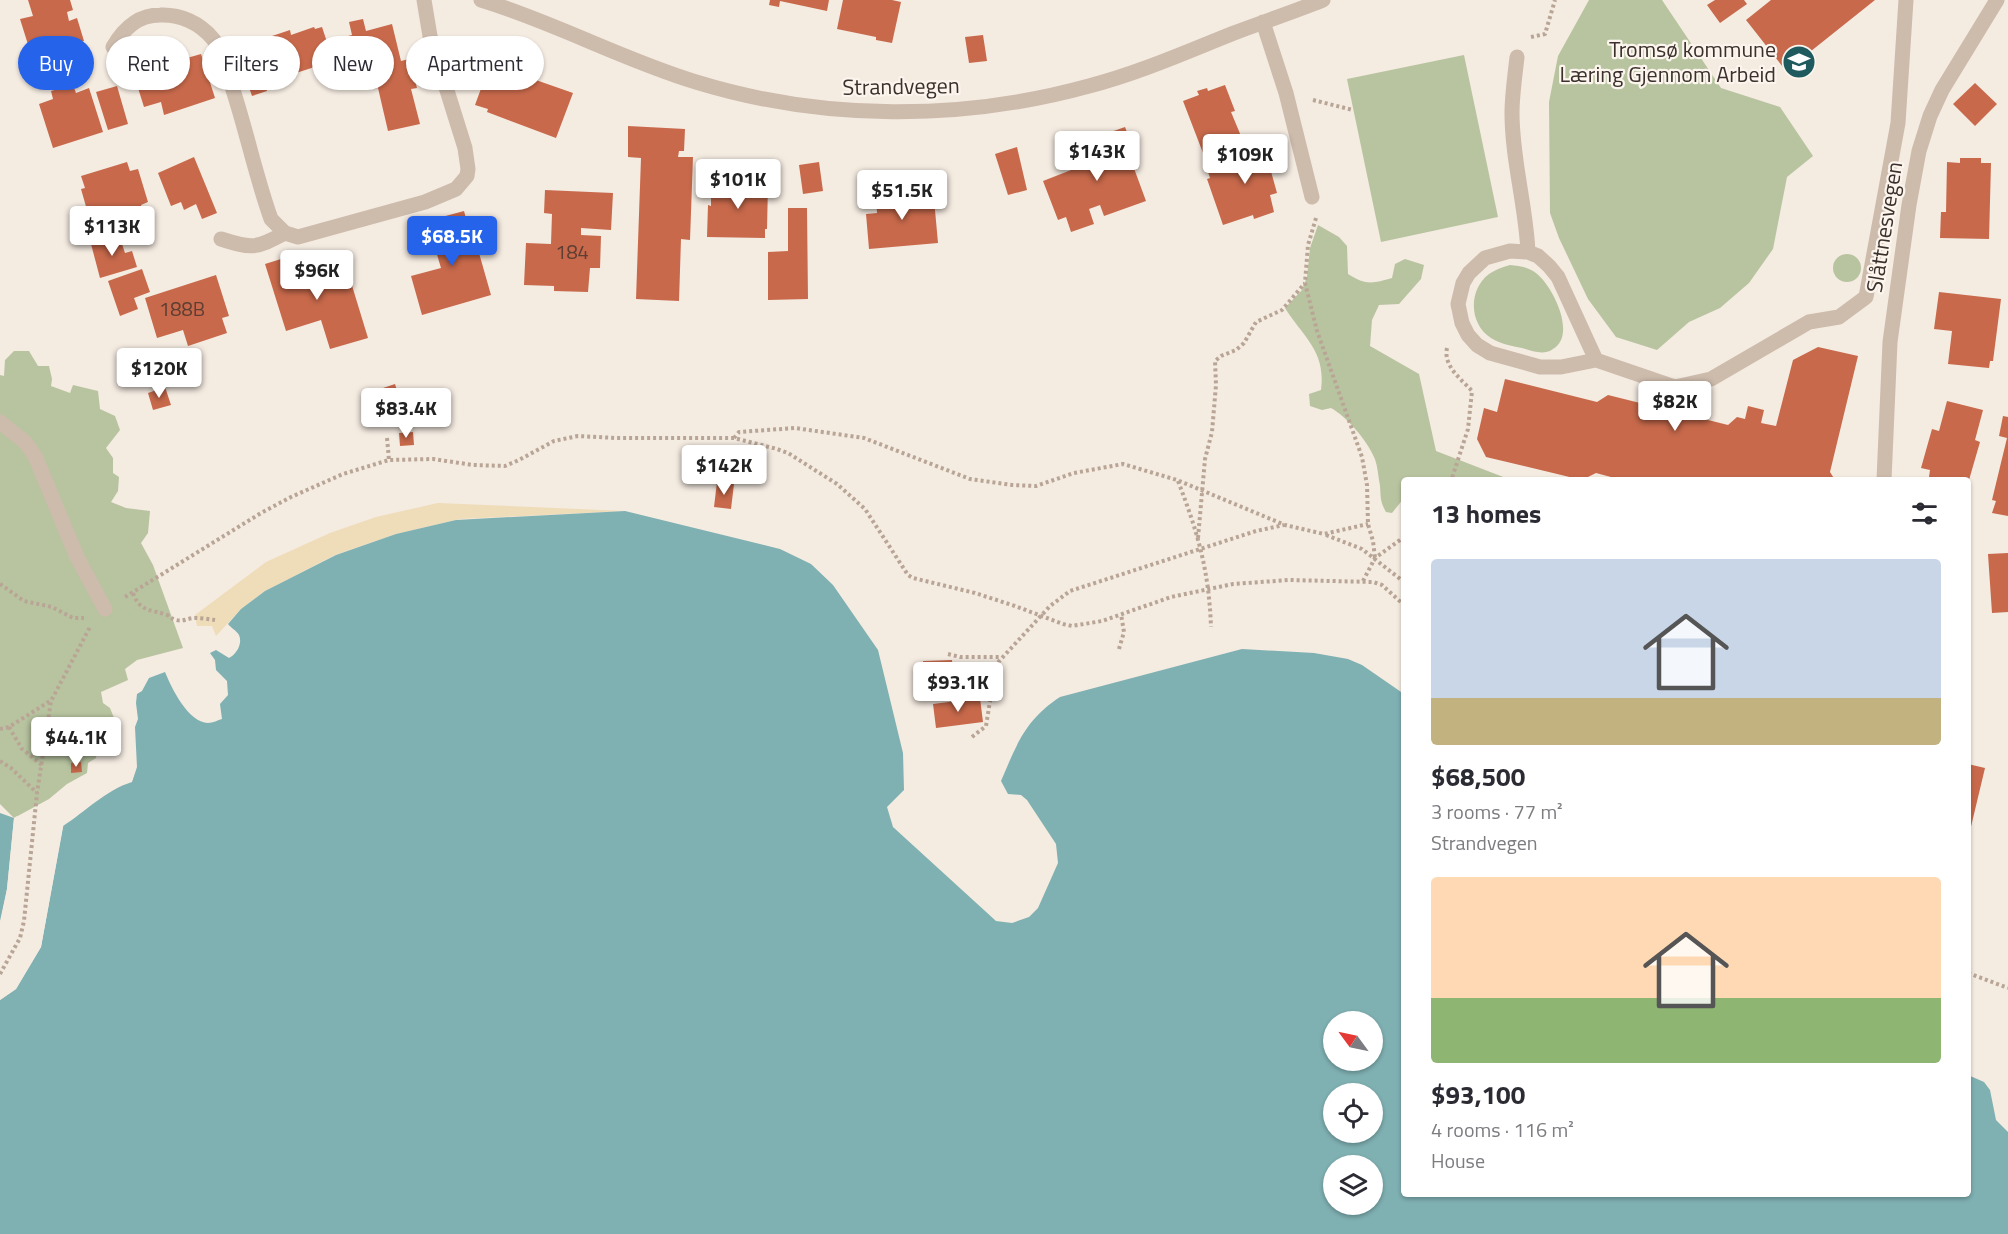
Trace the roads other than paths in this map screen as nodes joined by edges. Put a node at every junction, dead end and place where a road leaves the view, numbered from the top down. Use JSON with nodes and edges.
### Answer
{"nodes":[{"id":1,"x":424,"y":0,"type":"edge"},
{"id":2,"x":481,"y":0,"type":"edge"},
{"id":3,"x":1323,"y":0,"type":"edge"},
{"id":4,"x":1906,"y":0,"type":"edge"},
{"id":5,"x":1997,"y":0,"type":"edge"},
{"id":6,"x":1263,"y":22,"type":"junction"},
{"id":7,"x":121,"y":36,"type":"edge"},
{"id":8,"x":1516,"y":57,"type":"road end"},
{"id":9,"x":1312,"y":197,"type":"road end"},
{"id":10,"x":285,"y":233,"type":"junction"},
{"id":11,"x":221,"y":239,"type":"dead end"},
{"id":12,"x":1528,"y":252,"type":"junction"},
{"id":13,"x":1596,"y":360,"type":"junction"},
{"id":14,"x":0,"y":422,"type":"edge"},
{"id":15,"x":1884,"y":477,"type":"edge"},
{"id":16,"x":101,"y":613,"type":"road end"}],
"edges":[{"from":1,"to":10,"type":"street"},
{"from":2,"to":6,"type":"street","name":"Strandvegen"},
{"from":3,"to":6,"type":"street","name":"Strandvegen"},
{"from":4,"to":13,"type":"street"},
{"from":5,"to":15,"type":"street","name":"Slåttnesvegen"},
{"from":6,"to":9,"type":"street"},
{"from":7,"to":10,"type":"street"},
{"from":8,"to":12,"type":"street"},
{"from":10,"to":11,"type":"street"},
{"from":12,"to":13,"type":"street"},
{"from":12,"to":13,"type":"street"},
{"from":14,"to":16,"type":"street"}]}
